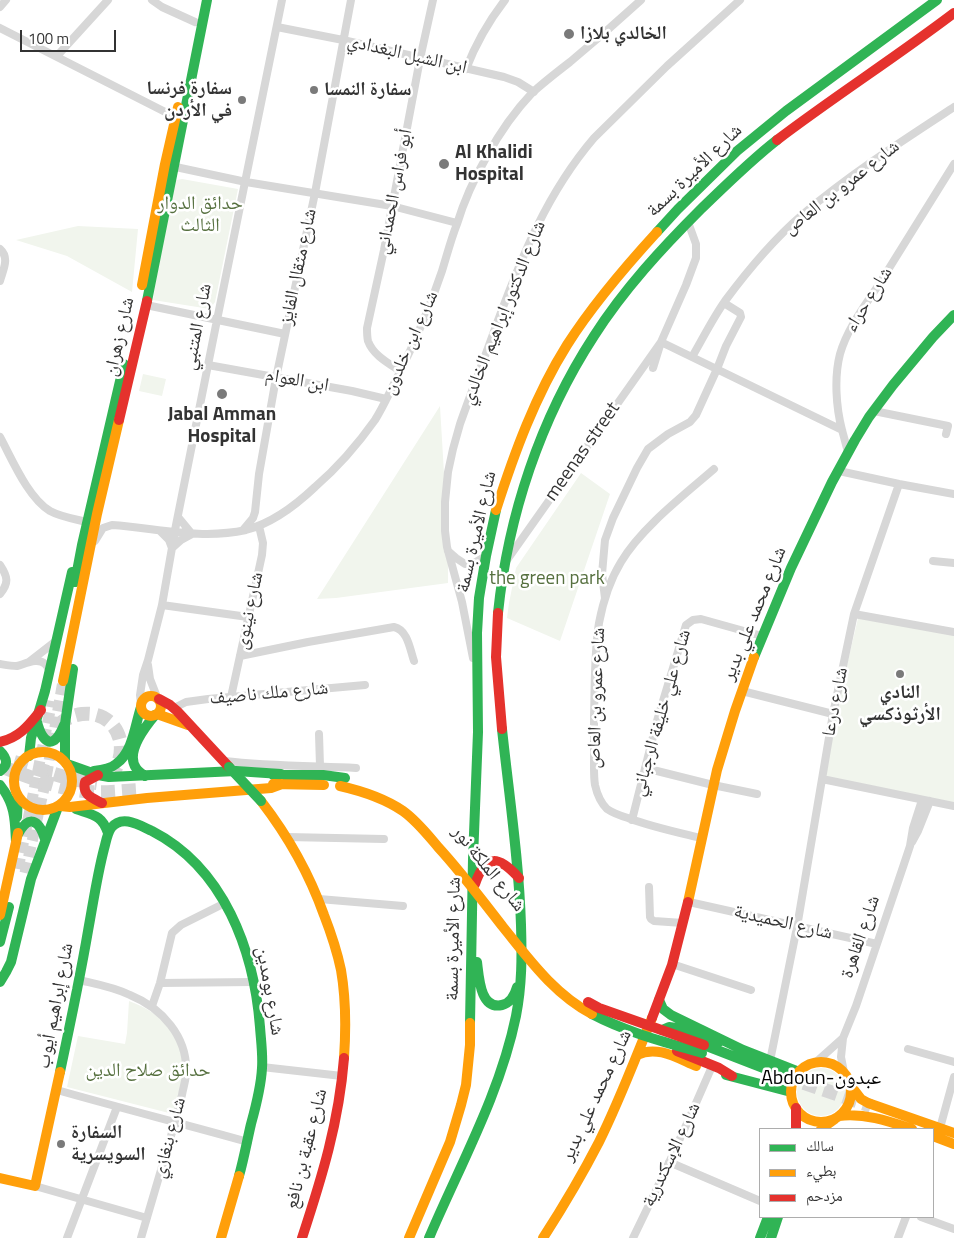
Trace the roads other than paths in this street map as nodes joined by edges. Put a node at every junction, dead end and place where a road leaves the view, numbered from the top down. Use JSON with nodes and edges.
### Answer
{"nodes":[{"id":1,"x":6,"y":0,"type":"edge"},
{"id":2,"x":108,"y":0,"type":"edge"},
{"id":3,"x":152,"y":0,"type":"edge"},
{"id":4,"x":199,"y":0,"type":"edge"},
{"id":5,"x":207,"y":0,"type":"edge"},
{"id":6,"x":282,"y":0,"type":"edge"},
{"id":7,"x":351,"y":0,"type":"edge"},
{"id":8,"x":433,"y":0,"type":"edge"},
{"id":9,"x":504,"y":0,"type":"edge"},
{"id":10,"x":641,"y":0,"type":"edge"},
{"id":11,"x":740,"y":0,"type":"edge"},
{"id":12,"x":937,"y":0,"type":"edge"},
{"id":13,"x":0,"y":8,"type":"edge"},
{"id":14,"x":954,"y":13,"type":"edge"},
{"id":15,"x":195,"y":22,"type":"junction"},
{"id":16,"x":277,"y":27,"type":"junction"},
{"id":17,"x":0,"y":28,"type":"edge"},
{"id":18,"x":343,"y":40,"type":"junction"},
{"id":19,"x":57,"y":56,"type":"junction"},
{"id":20,"x":420,"y":59,"type":"junction"},
{"id":21,"x":466,"y":69,"type":"junction"},
{"id":22,"x":534,"y":92,"type":"junction"},
{"id":23,"x":954,"y":107,"type":"edge"},
{"id":24,"x":179,"y":119,"type":"junction"},
{"id":25,"x":954,"y":164,"type":"edge"},
{"id":26,"x":169,"y":166,"type":"junction"},
{"id":27,"x":246,"y":182,"type":"junction"},
{"id":28,"x":315,"y":193,"type":"junction"},
{"id":29,"x":392,"y":206,"type":"junction"},
{"id":30,"x":688,"y":222,"type":"junction"},
{"id":31,"x":457,"y":223,"type":"junction"},
{"id":32,"x":0,"y":249,"type":"edge"},
{"id":33,"x":0,"y":281,"type":"edge"},
{"id":34,"x":724,"y":303,"type":"junction"},
{"id":35,"x":146,"y":305,"type":"junction"},
{"id":36,"x":954,"y":315,"type":"edge"},
{"id":37,"x":216,"y":320,"type":"junction"},
{"id":38,"x":285,"y":334,"type":"junction"},
{"id":39,"x":661,"y":342,"type":"junction"},
{"id":40,"x":692,"y":357,"type":"junction"},
{"id":41,"x":208,"y":365,"type":"junction"},
{"id":42,"x":653,"y":368,"type":"dead end"},
{"id":43,"x":717,"y":369,"type":"junction"},
{"id":44,"x":400,"y":371,"type":"junction"},
{"id":45,"x":276,"y":378,"type":"junction"},
{"id":46,"x":386,"y":399,"type":"junction"},
{"id":47,"x":874,"y":411,"type":"junction"},
{"id":48,"x":842,"y":430,"type":"junction"},
{"id":49,"x":946,"y":434,"type":"dead end"},
{"id":50,"x":1,"y":440,"type":"edge"},
{"id":51,"x":848,"y":452,"type":"junction"},
{"id":52,"x":714,"y":469,"type":"dead end"},
{"id":53,"x":839,"y":470,"type":"junction"},
{"id":54,"x":899,"y":484,"type":"junction"},
{"id":55,"x":954,"y":494,"type":"edge"},
{"id":56,"x":178,"y":517,"type":"junction"},
{"id":57,"x":88,"y":522,"type":"junction"},
{"id":58,"x":259,"y":526,"type":"junction"},
{"id":59,"x":158,"y":530,"type":"junction"},
{"id":60,"x":243,"y":530,"type":"junction"},
{"id":61,"x":175,"y":532,"type":"junction"},
{"id":62,"x":192,"y":534,"type":"junction"},
{"id":63,"x":86,"y":545,"type":"junction"},
{"id":64,"x":172,"y":548,"type":"junction"},
{"id":65,"x":448,"y":551,"type":"junction"},
{"id":66,"x":486,"y":556,"type":"junction"},
{"id":67,"x":933,"y":561,"type":"dead end"},
{"id":68,"x":505,"y":563,"type":"junction"},
{"id":69,"x":954,"y":563,"type":"edge"},
{"id":70,"x":0,"y":565,"type":"edge"},
{"id":71,"x":86,"y":567,"type":"junction"},
{"id":72,"x":0,"y":594,"type":"edge"},
{"id":73,"x":605,"y":599,"type":"junction"},
{"id":74,"x":162,"y":605,"type":"junction"},
{"id":75,"x":854,"y":614,"type":"junction"},
{"id":76,"x":248,"y":617,"type":"junction"},
{"id":77,"x":954,"y":632,"type":"edge"},
{"id":78,"x":762,"y":636,"type":"junction"},
{"id":79,"x":56,"y":641,"type":"junction"},
{"id":80,"x":240,"y":656,"type":"junction"},
{"id":81,"x":148,"y":660,"type":"junction"},
{"id":82,"x":414,"y":661,"type":"dead end"},
{"id":83,"x":30,"y":662,"type":"junction"},
{"id":84,"x":0,"y":664,"type":"edge"},
{"id":85,"x":50,"y":671,"type":"junction"},
{"id":86,"x":476,"y":676,"type":"junction"},
{"id":87,"x":366,"y":685,"type":"dead end"},
{"id":88,"x":742,"y":691,"type":"junction"},
{"id":89,"x":231,"y":696,"type":"junction"},
{"id":90,"x":158,"y":698,"type":"junction"},
{"id":91,"x":140,"y":706,"type":"junction"},
{"id":92,"x":174,"y":708,"type":"junction"},
{"id":93,"x":41,"y":710,"type":"junction"},
{"id":94,"x":156,"y":714,"type":"junction"},
{"id":95,"x":833,"y":714,"type":"junction"},
{"id":96,"x":37,"y":722,"type":"junction"},
{"id":97,"x":65,"y":724,"type":"junction"},
{"id":98,"x":189,"y":725,"type":"junction"},
{"id":99,"x":319,"y":734,"type":"dead end"},
{"id":100,"x":0,"y":742,"type":"edge"},
{"id":101,"x":14,"y":752,"type":"edge"},
{"id":102,"x":66,"y":763,"type":"junction"},
{"id":103,"x":227,"y":764,"type":"junction"},
{"id":104,"x":320,"y":766,"type":"junction"},
{"id":105,"x":356,"y":768,"type":"dead end"},
{"id":106,"x":645,"y":768,"type":"junction"},
{"id":107,"x":0,"y":771,"type":"edge"},
{"id":108,"x":87,"y":772,"type":"junction"},
{"id":109,"x":98,"y":775,"type":"junction"},
{"id":110,"x":281,"y":779,"type":"junction"},
{"id":111,"x":822,"y":779,"type":"junction"},
{"id":112,"x":0,"y":780,"type":"edge"},
{"id":113,"x":342,"y":782,"type":"junction"},
{"id":114,"x":140,"y":783,"type":"junction"},
{"id":115,"x":0,"y":785,"type":"edge"},
{"id":116,"x":714,"y":786,"type":"junction"},
{"id":117,"x":17,"y":794,"type":"junction"},
{"id":118,"x":757,"y":794,"type":"dead end"},
{"id":119,"x":926,"y":800,"type":"junction"},
{"id":120,"x":102,"y":803,"type":"junction"},
{"id":121,"x":59,"y":806,"type":"junction"},
{"id":122,"x":954,"y":806,"type":"edge"},
{"id":123,"x":73,"y":807,"type":"junction"},
{"id":124,"x":632,"y":820,"type":"junction"},
{"id":125,"x":108,"y":833,"type":"junction"},
{"id":126,"x":288,"y":837,"type":"junction"},
{"id":127,"x":17,"y":838,"type":"junction"},
{"id":128,"x":701,"y":838,"type":"junction"},
{"id":129,"x":45,"y":839,"type":"junction"},
{"id":130,"x":384,"y":840,"type":"dead end"},
{"id":131,"x":519,"y":878,"type":"junction"},
{"id":132,"x":473,"y":887,"type":"junction"},
{"id":133,"x":649,"y":887,"type":"dead end"},
{"id":134,"x":318,"y":899,"type":"junction"},
{"id":135,"x":689,"y":902,"type":"junction"},
{"id":136,"x":1,"y":903,"type":"edge"},
{"id":137,"x":225,"y":903,"type":"junction"},
{"id":138,"x":403,"y":906,"type":"dead end"},
{"id":139,"x":0,"y":916,"type":"edge"},
{"id":140,"x":682,"y":923,"type":"junction"},
{"id":141,"x":797,"y":927,"type":"junction"},
{"id":142,"x":473,"y":928,"type":"junction"},
{"id":143,"x":0,"y":942,"type":"edge"},
{"id":144,"x":877,"y":944,"type":"junction"},
{"id":145,"x":672,"y":964,"type":"junction"},
{"id":146,"x":522,"y":971,"type":"junction"},
{"id":147,"x":79,"y":980,"type":"junction"},
{"id":148,"x":0,"y":981,"type":"edge"},
{"id":149,"x":254,"y":982,"type":"junction"},
{"id":150,"x":160,"y":983,"type":"junction"},
{"id":151,"x":751,"y":990,"type":"dead end"},
{"id":152,"x":660,"y":1000,"type":"junction"},
{"id":153,"x":152,"y":1006,"type":"junction"},
{"id":154,"x":662,"y":1030,"type":"junction"},
{"id":155,"x":843,"y":1038,"type":"junction"},
{"id":156,"x":664,"y":1043,"type":"junction"},
{"id":157,"x":703,"y":1049,"type":"junction"},
{"id":158,"x":908,"y":1049,"type":"dead end"},
{"id":159,"x":743,"y":1050,"type":"junction"},
{"id":160,"x":637,"y":1055,"type":"junction"},
{"id":161,"x":770,"y":1061,"type":"junction"},
{"id":162,"x":815,"y":1062,"type":"junction"},
{"id":163,"x":954,"y":1062,"type":"edge"},
{"id":164,"x":262,"y":1067,"type":"junction"},
{"id":165,"x":715,"y":1069,"type":"junction"},
{"id":166,"x":799,"y":1072,"type":"junction"},
{"id":167,"x":844,"y":1072,"type":"junction"},
{"id":168,"x":342,"y":1076,"type":"junction"},
{"id":169,"x":954,"y":1077,"type":"edge"},
{"id":170,"x":783,"y":1079,"type":"tunnel mouth"},
{"id":171,"x":851,"y":1086,"type":"junction"},
{"id":172,"x":57,"y":1090,"type":"junction"},
{"id":173,"x":791,"y":1092,"type":"junction"},
{"id":174,"x":117,"y":1107,"type":"junction"},
{"id":175,"x":796,"y":1108,"type":"junction"},
{"id":176,"x":837,"y":1118,"type":"junction"},
{"id":177,"x":175,"y":1121,"type":"junction"},
{"id":178,"x":796,"y":1128,"type":"edge"},
{"id":179,"x":822,"y":1128,"type":"edge"},
{"id":180,"x":909,"y":1128,"type":"edge"},
{"id":181,"x":917,"y":1128,"type":"edge"},
{"id":182,"x":954,"y":1133,"type":"edge"},
{"id":183,"x":935,"y":1137,"type":"edge"},
{"id":184,"x":248,"y":1142,"type":"junction"},
{"id":185,"x":954,"y":1144,"type":"edge"},
{"id":186,"x":669,"y":1162,"type":"junction"},
{"id":187,"x":0,"y":1178,"type":"edge"},
{"id":188,"x":35,"y":1186,"type":"junction"},
{"id":189,"x":82,"y":1199,"type":"junction"},
{"id":190,"x":759,"y":1201,"type":"edge"},
{"id":191,"x":147,"y":1218,"type":"junction"},
{"id":192,"x":768,"y":1218,"type":"edge"},
{"id":193,"x":778,"y":1218,"type":"edge"},
{"id":194,"x":906,"y":1218,"type":"edge"},
{"id":195,"x":924,"y":1218,"type":"edge"},
{"id":196,"x":954,"y":1229,"type":"edge"},
{"id":197,"x":66,"y":1238,"type":"edge"},
{"id":198,"x":141,"y":1238,"type":"edge"},
{"id":199,"x":221,"y":1238,"type":"edge"},
{"id":200,"x":302,"y":1238,"type":"edge"},
{"id":201,"x":409,"y":1238,"type":"edge"},
{"id":202,"x":429,"y":1238,"type":"edge"},
{"id":203,"x":543,"y":1238,"type":"edge"},
{"id":204,"x":633,"y":1238,"type":"edge"},
{"id":205,"x":760,"y":1238,"type":"edge"},
{"id":206,"x":771,"y":1238,"type":"edge"},
{"id":207,"x":898,"y":1238,"type":"edge"}],
"edges":[{"from":1,"to":13,"type":"street"},
{"from":2,"to":19,"type":"street"},
{"from":3,"to":15,"type":"street"},
{"from":4,"to":15,"type":"main road","name":"شارع زهران"},
{"from":5,"to":24,"type":"main road","name":"شارع زهران"},
{"from":6,"to":16,"type":"street","name":"شارع المتنبي"},
{"from":7,"to":18,"type":"street","name":"شارع مثقال الفايز"},
{"from":8,"to":20,"type":"street","name":"أبو فراس الحمداني"},
{"from":9,"to":21,"type":"street"},
{"from":10,"to":22,"type":"street","name":"شارع ابن خلدون"},
{"from":11,"to":65,"type":"street","name":"شارع الدكتور إبراهيم الخالدي"},
{"from":12,"to":66,"type":"main road","name":"شارع الأميرة بسمة"},
{"from":14,"to":30,"type":"main road","name":"شارع الأميرة بسمة"},
{"from":15,"to":24,"type":"main road","name":"شارع زهران"},
{"from":16,"to":18,"type":"street","name":"ابن الشبل البغدادي"},
{"from":16,"to":27,"type":"street","name":"شارع المتنبي"},
{"from":17,"to":19,"type":"street"},
{"from":18,"to":20,"type":"street","name":"ابن الشبل البغدادي"},
{"from":18,"to":28,"type":"street","name":"شارع مثقال الفايز"},
{"from":19,"to":24,"type":"street"},
{"from":20,"to":21,"type":"street","name":"ابن الشبل البغدادي"},
{"from":20,"to":29,"type":"street","name":"أبو فراس الحمداني"},
{"from":21,"to":22,"type":"street","name":"ابن الشبل البغدادي"},
{"from":22,"to":31,"type":"street","name":"شارع ابن خلدون"},
{"from":23,"to":34,"type":"street","name":"شارع عمرو بن العاص"},
{"from":24,"to":26,"type":"main road","name":"شارع زهران"},
{"from":25,"to":48,"type":"street","name":"شارع حراء"},
{"from":26,"to":27,"type":"street"},
{"from":26,"to":35,"type":"main road","name":"شارع زهران"},
{"from":26,"to":57,"type":"main road","name":"شارع زهران"},
{"from":27,"to":28,"type":"street"},
{"from":27,"to":37,"type":"street","name":"شارع المتنبي"},
{"from":28,"to":29,"type":"street"},
{"from":28,"to":38,"type":"street","name":"شارع مثقال الفايز"},
{"from":29,"to":31,"type":"street"},
{"from":29,"to":44,"type":"street","name":"أبو فراس الحمداني"},
{"from":30,"to":39,"type":"street"},
{"from":30,"to":68,"type":"main road","name":"شارع الأميرة بسمة"},
{"from":31,"to":44,"type":"street","name":"شارع ابن خلدون"},
{"from":32,"to":33,"type":"street"},
{"from":34,"to":40,"type":"street","name":"شارع عمرو بن العاص"},
{"from":34,"to":43,"type":"street"},
{"from":35,"to":37,"type":"street"},
{"from":35,"to":63,"type":"main road","name":"شارع زهران"},
{"from":36,"to":47,"type":"main road","name":"شارع محمد علي بدير"},
{"from":37,"to":38,"type":"street"},
{"from":37,"to":41,"type":"street","name":"شارع المتنبي"},
{"from":38,"to":45,"type":"street","name":"شارع مثقال الفايز"},
{"from":39,"to":40,"type":"street"},
{"from":39,"to":42,"type":"street"},
{"from":39,"to":68,"type":"street","name":"meenas street"},
{"from":40,"to":43,"type":"street"},
{"from":41,"to":45,"type":"street","name":"ابن العوام"},
{"from":41,"to":56,"type":"street","name":"شارع المتنبي"},
{"from":43,"to":48,"type":"street"},
{"from":43,"to":73,"type":"street"},
{"from":44,"to":46,"type":"street","name":"شارع ابن خلدون"},
{"from":45,"to":46,"type":"street","name":"ابن العوام"},
{"from":45,"to":60,"type":"street","name":"شارع مثقال الفايز"},
{"from":46,"to":58,"type":"street","name":"شارع ابن خلدون"},
{"from":47,"to":49,"type":"street"},
{"from":47,"to":51,"type":"main road","name":"شارع محمد علي بدير"},
{"from":48,"to":51,"type":"street","name":"شارع حراء"},
{"from":50,"to":57,"type":"street"},
{"from":51,"to":53,"type":"main road","name":"شارع محمد علي بدير"},
{"from":52,"to":73,"type":"street","name":"شارع عمرو بن العاص"},
{"from":53,"to":54,"type":"street"},
{"from":53,"to":78,"type":"main road","name":"شارع محمد علي بدير"},
{"from":54,"to":55,"type":"street"},
{"from":54,"to":75,"type":"street","name":"شارع درعا"},
{"from":56,"to":61,"type":"street","name":"شارع المتنبي"},
{"from":56,"to":62,"type":"street"},
{"from":57,"to":63,"type":"main road","name":"شارع زهران"},
{"from":58,"to":60,"type":"street","name":"شارع ابن خلدون"},
{"from":58,"to":76,"type":"street","name":"شارع نينوى"},
{"from":59,"to":61,"type":"street","name":"شارع ابن خلدون"},
{"from":59,"to":63,"type":"street","name":"شارع ابن خلدون"},
{"from":59,"to":64,"type":"street"},
{"from":60,"to":62,"type":"street","name":"شارع ابن خلدون"},
{"from":61,"to":62,"type":"street","name":"شارع ابن خلدون"},
{"from":61,"to":64,"type":"street","name":"شارع المتنبي"},
{"from":62,"to":64,"type":"street"},
{"from":63,"to":71,"type":"main road","name":"شارع زهران"},
{"from":63,"to":71,"type":"main road","name":"شارع زهران"},
{"from":63,"to":79,"type":"main road"},
{"from":64,"to":74,"type":"street","name":"شارع المتنبي"},
{"from":65,"to":66,"type":"street"},
{"from":65,"to":86,"type":"street","name":"شارع الدكتور إبراهيم الخالدي"},
{"from":66,"to":86,"type":"main road","name":"شارع الأميرة بسمة"},
{"from":67,"to":69,"type":"street"},
{"from":68,"to":131,"type":"main road","name":"شارع الأميرة بسمة"},
{"from":70,"to":72,"type":"street"},
{"from":71,"to":97,"type":"main road"},
{"from":73,"to":124,"type":"street","name":"شارع عمرو بن العاص"},
{"from":74,"to":76,"type":"street"},
{"from":74,"to":81,"type":"street","name":"شارع المتنبي"},
{"from":75,"to":77,"type":"street"},
{"from":75,"to":95,"type":"street","name":"شارع درعا"},
{"from":76,"to":80,"type":"street","name":"شارع نينوى"},
{"from":78,"to":88,"type":"main road","name":"شارع محمد علي بدير"},
{"from":78,"to":106,"type":"street","name":"شارع علي خليفة الرجباني"},
{"from":79,"to":83,"type":"street"},
{"from":79,"to":85,"type":"main road"},
{"from":80,"to":82,"type":"street"},
{"from":80,"to":89,"type":"street","name":"شارع نينوى"},
{"from":81,"to":90,"type":"street","name":"شارع المتنبي"},
{"from":81,"to":91,"type":"street","name":"شارع المتنبي"},
{"from":83,"to":84,"type":"street"},
{"from":83,"to":85,"type":"street"},
{"from":85,"to":93,"type":"main road"},
{"from":86,"to":132,"type":"main road","name":"شارع الأميرة بسمة"},
{"from":87,"to":89,"type":"street","name":"شارع ملك ناصيف"},
{"from":88,"to":95,"type":"street"},
{"from":88,"to":116,"type":"main road","name":"شارع محمد علي بدير"},
{"from":89,"to":92,"type":"street","name":"شارع ملك ناصيف"},
{"from":90,"to":91,"type":"main road"},
{"from":90,"to":92,"type":"main road","name":"شارع عقبة بن نافع"},
{"from":90,"to":94,"type":"main road"},
{"from":91,"to":94,"type":"main road"},
{"from":91,"to":108,"type":"main road","name":"شارع المتنبي"},
{"from":92,"to":98,"type":"main road","name":"شارع عقبة بن نافع"},
{"from":93,"to":96,"type":"main road"},
{"from":93,"to":100,"type":"main road"},
{"from":94,"to":98,"type":"main road","name":"شارع عقبة بن نافع"},
{"from":94,"to":114,"type":"main road"},
{"from":95,"to":111,"type":"street","name":"شارع درعا"},
{"from":96,"to":97,"type":"main road"},
{"from":96,"to":101,"type":"main road"},
{"from":97,"to":102,"type":"main road"},
{"from":98,"to":103,"type":"main road","name":"شارع عقبة بن نافع"},
{"from":99,"to":104,"type":"street"},
{"from":101,"to":102,"type":"main road"},
{"from":101,"to":107,"type":"main road"},
{"from":101,"to":117,"type":"main road"},
{"from":102,"to":108,"type":"main road"},
{"from":102,"to":121,"type":"main road"},
{"from":103,"to":104,"type":"street"},
{"from":103,"to":126,"type":"main road","name":"شارع عقبة بن نافع","bridge":true},
{"from":104,"to":105,"type":"street"},
{"from":106,"to":116,"type":"street"},
{"from":106,"to":124,"type":"street","name":"شارع علي خليفة الرجباني"},
{"from":108,"to":109,"type":"main road"},
{"from":109,"to":114,"type":"main road"},
{"from":109,"to":120,"type":"main road"},
{"from":110,"to":113,"type":"main road","name":"شارع الملكة نور"},
{"from":110,"to":114,"type":"main road","name":"شارع الملكة نور"},
{"from":110,"to":114,"type":"main road"},
{"from":110,"to":120,"type":"main road"},
{"from":111,"to":119,"type":"street"},
{"from":111,"to":141,"type":"street","name":"شارع درعا"},
{"from":112,"to":117,"type":"main road"},
{"from":113,"to":154,"type":"main road","name":"شارع الملكة نور","bridge":true},
{"from":113,"to":156,"type":"main road","name":"شارع الملكة نور","bridge":true},
{"from":115,"to":127,"type":"main road"},
{"from":116,"to":118,"type":"street"},
{"from":116,"to":128,"type":"main road","name":"شارع محمد علي بدير"},
{"from":117,"to":121,"type":"main road"},
{"from":117,"to":127,"type":"main road"},
{"from":119,"to":122,"type":"street"},
{"from":119,"to":144,"type":"street","name":"شارع القاهرة"},
{"from":120,"to":123,"type":"main road"},
{"from":121,"to":123,"type":"main road"},
{"from":121,"to":129,"type":"main road"},
{"from":123,"to":125,"type":"main road"},
{"from":124,"to":128,"type":"street","name":"شارع عمرو بن العاص"},
{"from":125,"to":137,"type":"main road","name":"شارع بومدين"},
{"from":125,"to":147,"type":"main road","name":"شارع إبراهيم أيوب"},
{"from":126,"to":130,"type":"street"},
{"from":126,"to":134,"type":"main road","name":"شارع عقبة بن نافع"},
{"from":127,"to":129,"type":"main road"},
{"from":127,"to":136,"type":"main road"},
{"from":128,"to":135,"type":"main road","name":"شارع محمد علي بدير"},
{"from":129,"to":148,"type":"main road"},
{"from":131,"to":132,"type":"main road"},
{"from":131,"to":146,"type":"main road","name":"شارع الأميرة بسمة"},
{"from":132,"to":142,"type":"main road","name":"شارع الأميرة بسمة"},
{"from":133,"to":140,"type":"street"},
{"from":134,"to":138,"type":"street"},
{"from":134,"to":168,"type":"main road","name":"شارع عقبة بن نافع"},
{"from":135,"to":140,"type":"main road","name":"شارع محمد علي بدير"},
{"from":135,"to":141,"type":"street","name":"شارع الحميدية"},
{"from":136,"to":139,"type":"main road"},
{"from":137,"to":149,"type":"main road","name":"شارع بومدين"},
{"from":137,"to":150,"type":"street"},
{"from":140,"to":145,"type":"main road","name":"شارع محمد علي بدير"},
{"from":141,"to":144,"type":"street","name":"شارع الحميدية"},
{"from":141,"to":161,"type":"street","name":"شارع درعا"},
{"from":142,"to":146,"type":"main road"},
{"from":142,"to":201,"type":"main road","name":"شارع الأميرة بسمة"},
{"from":143,"to":148,"type":"main road"},
{"from":144,"to":155,"type":"street","name":"شارع القاهرة"},
{"from":145,"to":151,"type":"street"},
{"from":145,"to":152,"type":"main road","name":"شارع محمد علي بدير"},
{"from":146,"to":202,"type":"main road","name":"شارع الأميرة بسمة"},
{"from":147,"to":153,"type":"street","name":"شارع بنغازي"},
{"from":147,"to":172,"type":"main road","name":"شارع إبراهيم أيوب"},
{"from":149,"to":150,"type":"street"},
{"from":149,"to":164,"type":"main road","name":"شارع بومدين"},
{"from":150,"to":153,"type":"street"},
{"from":152,"to":159,"type":"main road"},
{"from":152,"to":160,"type":"main road","name":"شارع محمد علي بدير"},
{"from":153,"to":177,"type":"street","name":"شارع بنغازي"},
{"from":154,"to":157,"type":"main road","name":"شارع الملكة نور","bridge":true},
{"from":154,"to":159,"type":"main road"},
{"from":155,"to":162,"type":"street","name":"شارع القاهرة"},
{"from":155,"to":167,"type":"street","name":"شارع القاهرة"},
{"from":156,"to":157,"type":"main road","name":"شارع الملكة نور","bridge":true},
{"from":156,"to":165,"type":"main road"},
{"from":157,"to":170,"type":"main road","name":"شارع الملكة نور"},
{"from":158,"to":163,"type":"street"},
{"from":159,"to":161,"type":"main road"},
{"from":160,"to":165,"type":"main road"},
{"from":160,"to":203,"type":"main road","name":"شارع محمد علي بدير"},
{"from":161,"to":166,"type":"main road"},
{"from":162,"to":166,"type":"main road"},
{"from":162,"to":167,"type":"main road"},
{"from":164,"to":168,"type":"street"},
{"from":164,"to":184,"type":"main road","name":"شارع بومدين"},
{"from":165,"to":173,"type":"main road"},
{"from":165,"to":186,"type":"street","name":"شارع الإسكندرية"},
{"from":166,"to":173,"type":"main road"},
{"from":167,"to":171,"type":"main road"},
{"from":168,"to":200,"type":"main road","name":"شارع عقبة بن نافع"},
{"from":169,"to":183,"type":"street"},
{"from":171,"to":176,"type":"main road"},
{"from":171,"to":181,"type":"main road"},
{"from":172,"to":174,"type":"street"},
{"from":172,"to":188,"type":"main road","name":"شارع إبراهيم أيوب"},
{"from":173,"to":175,"type":"main road"},
{"from":174,"to":177,"type":"street"},
{"from":174,"to":189,"type":"street"},
{"from":175,"to":176,"type":"main road"},
{"from":175,"to":178,"type":"main road"},
{"from":176,"to":179,"type":"main road"},
{"from":176,"to":180,"type":"main road"},
{"from":177,"to":184,"type":"street"},
{"from":177,"to":191,"type":"street","name":"شارع بنغازي"},
{"from":182,"to":183,"type":"main road"},
{"from":183,"to":185,"type":"main road"},
{"from":184,"to":199,"type":"main road","name":"شارع بومدين"},
{"from":186,"to":190,"type":"street"},
{"from":186,"to":204,"type":"street","name":"شارع الإسكندرية"},
{"from":187,"to":188,"type":"main road"},
{"from":188,"to":189,"type":"street"},
{"from":189,"to":191,"type":"street"},
{"from":189,"to":197,"type":"street"},
{"from":191,"to":198,"type":"street","name":"شارع بنغازي"},
{"from":192,"to":205,"type":"main road"},
{"from":193,"to":206,"type":"main road"},
{"from":194,"to":207,"type":"street"},
{"from":195,"to":196,"type":"street"}]}
